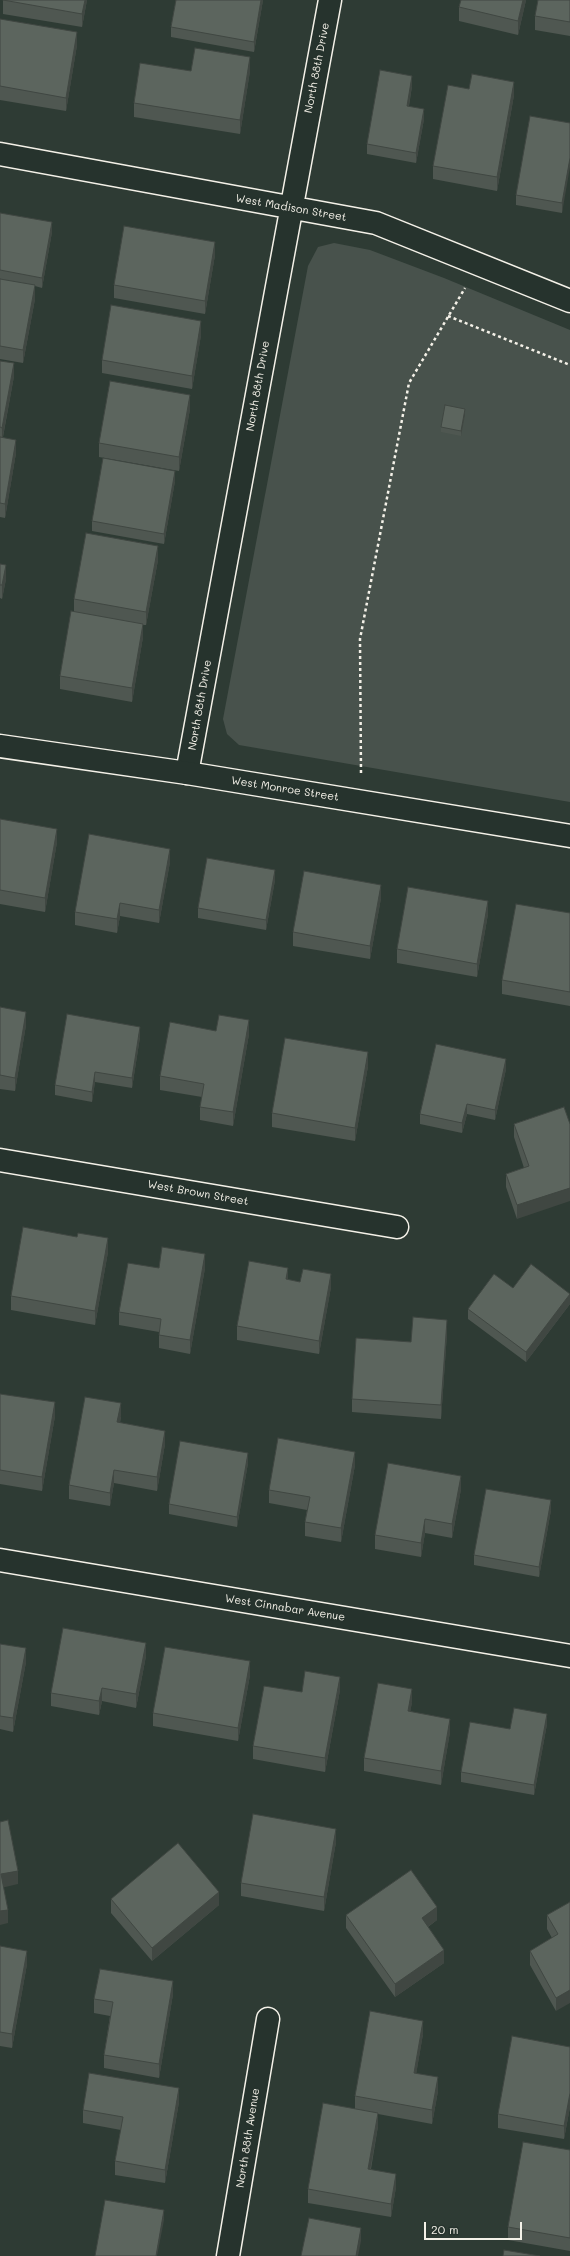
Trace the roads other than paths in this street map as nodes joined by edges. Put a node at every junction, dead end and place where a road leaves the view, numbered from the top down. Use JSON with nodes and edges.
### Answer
{"nodes":[{"id":1,"x":330,"y":0,"type":"edge"},
{"id":2,"x":0,"y":154,"type":"edge"},
{"id":3,"x":291,"y":208,"type":"junction"},
{"id":4,"x":570,"y":301,"type":"edge"},
{"id":5,"x":0,"y":746,"type":"edge"},
{"id":6,"x":187,"y":773,"type":"junction"},
{"id":7,"x":570,"y":836,"type":"edge"},
{"id":8,"x":0,"y":1160,"type":"edge"},
{"id":9,"x":397,"y":1227,"type":"dead end"},
{"id":10,"x":0,"y":1560,"type":"edge"},
{"id":11,"x":570,"y":1656,"type":"edge"},
{"id":12,"x":268,"y":2019,"type":"dead end"},
{"id":13,"x":228,"y":2256,"type":"edge"}],
"edges":[{"from":1,"to":3,"type":"street","name":"North 88th Drive"},
{"from":2,"to":3,"type":"street","name":"West Madison Street"},
{"from":3,"to":4,"type":"street","name":"West Madison Street"},
{"from":3,"to":6,"type":"street","name":"North 88th Drive"},
{"from":5,"to":6,"type":"street","name":"West Monroe Street"},
{"from":6,"to":7,"type":"street","name":"West Monroe Street"},
{"from":8,"to":9,"type":"street","name":"West Brown Street"},
{"from":10,"to":11,"type":"street","name":"West Cinnabar Avenue"},
{"from":12,"to":13,"type":"street","name":"North 88th Avenue"}]}
